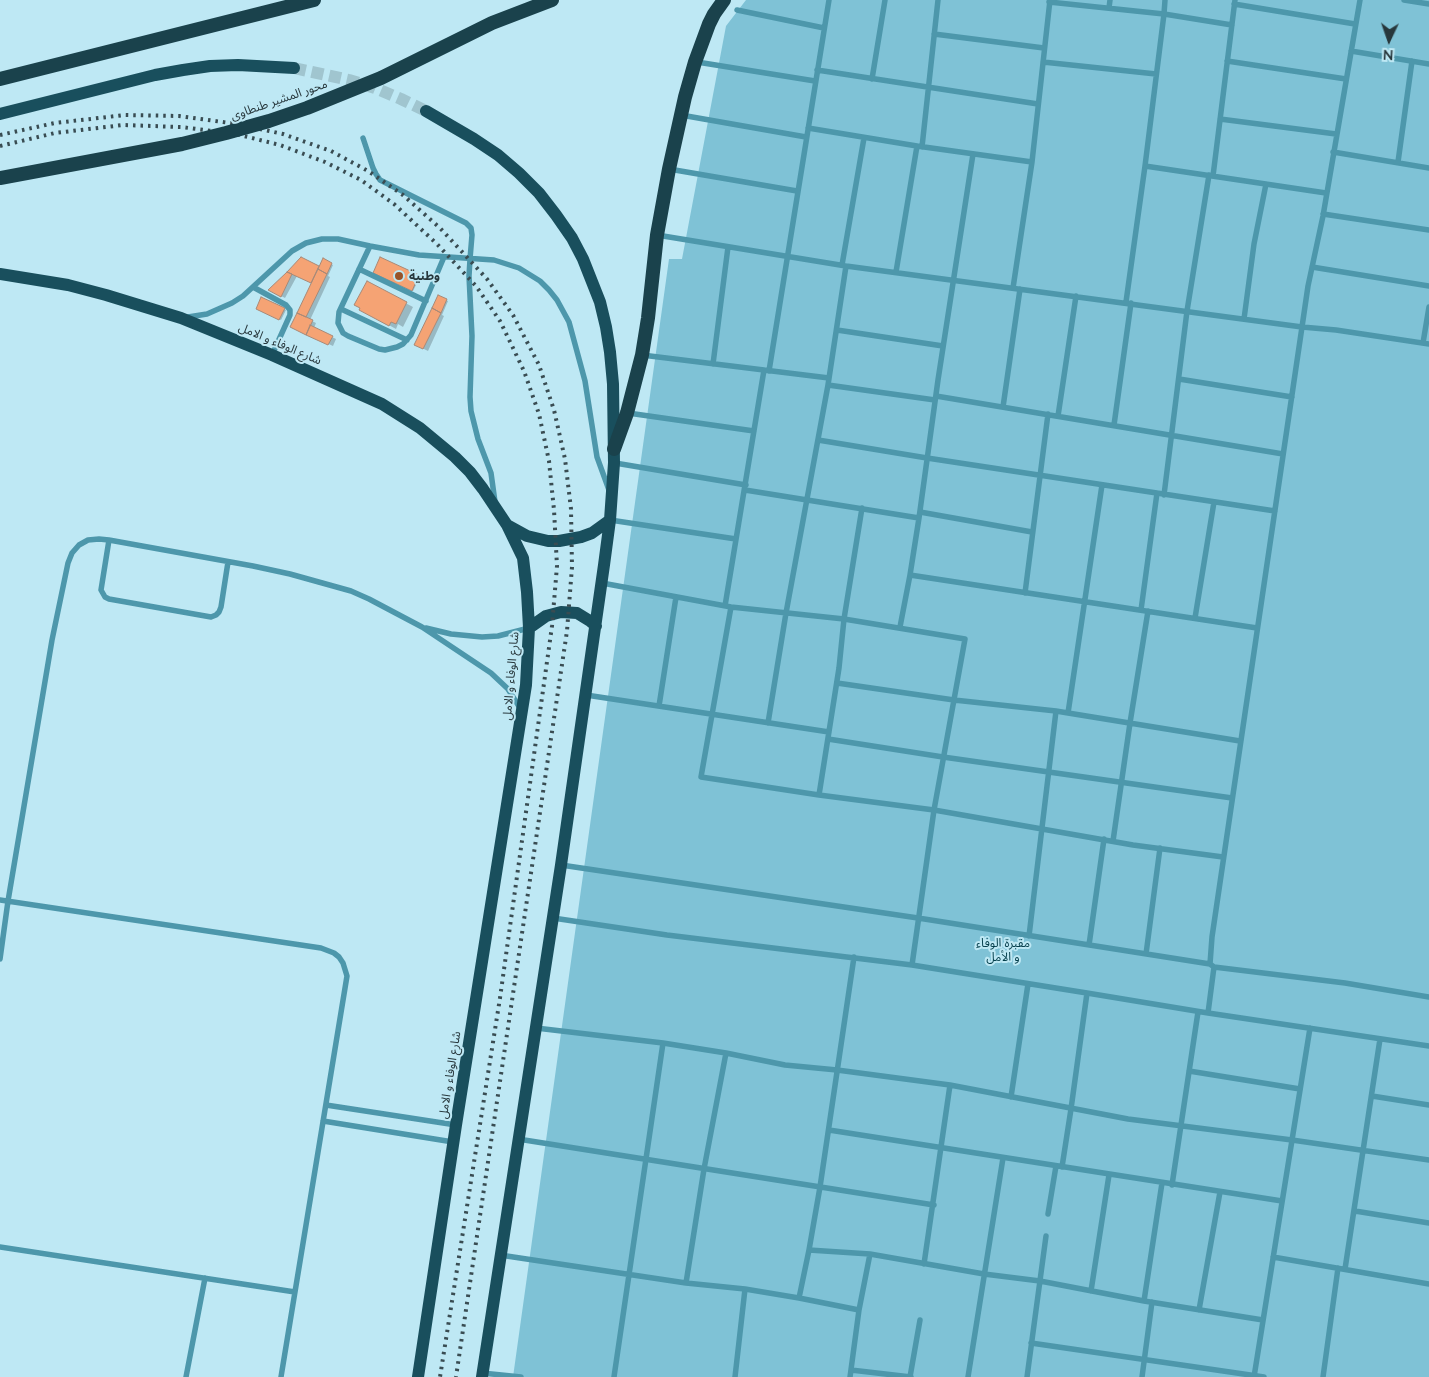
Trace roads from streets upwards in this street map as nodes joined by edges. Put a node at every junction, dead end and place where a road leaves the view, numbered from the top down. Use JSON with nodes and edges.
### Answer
{"nodes":[{"id":1,"x":314,"y":0,"type":"edge"},
{"id":2,"x":552,"y":0,"type":"edge"},
{"id":3,"x":724,"y":0,"type":"edge"},
{"id":4,"x":294,"y":68,"type":"tunnel mouth"},
{"id":5,"x":0,"y":79,"type":"edge"},
{"id":6,"x":426,"y":112,"type":"tunnel mouth"},
{"id":7,"x":0,"y":114,"type":"edge"},
{"id":8,"x":0,"y":178,"type":"edge"},
{"id":9,"x":0,"y":274,"type":"edge"},
{"id":10,"x":614,"y":449,"type":"junction"},
{"id":11,"x":610,"y":520,"type":"junction"},
{"id":12,"x":507,"y":525,"type":"junction"},
{"id":13,"x":596,"y":626,"type":"junction"},
{"id":14,"x":529,"y":628,"type":"junction"},
{"id":15,"x":482,"y":1375,"type":"edge"},
{"id":16,"x":418,"y":1377,"type":"edge"}],
"edges":[{"from":1,"to":5,"type":"highway"},
{"from":2,"to":8,"type":"highway","name":"محور المشير طنطاوى","bridge":true},
{"from":3,"to":10,"type":"highway"},
{"from":4,"to":7,"type":"main road"},
{"from":6,"to":10,"type":"main road"},
{"from":9,"to":12,"type":"main road","name":"شارع الوفاء و الامل"},
{"from":10,"to":11,"type":"main road"},
{"from":11,"to":12,"type":"main road"},
{"from":11,"to":13,"type":"main road"},
{"from":12,"to":14,"type":"main road","name":"شارع الوفاء و الامل"},
{"from":13,"to":14,"type":"main road"},
{"from":13,"to":15,"type":"main road"},
{"from":14,"to":16,"type":"main road","name":"شارع الوفاء و الامل"}]}
